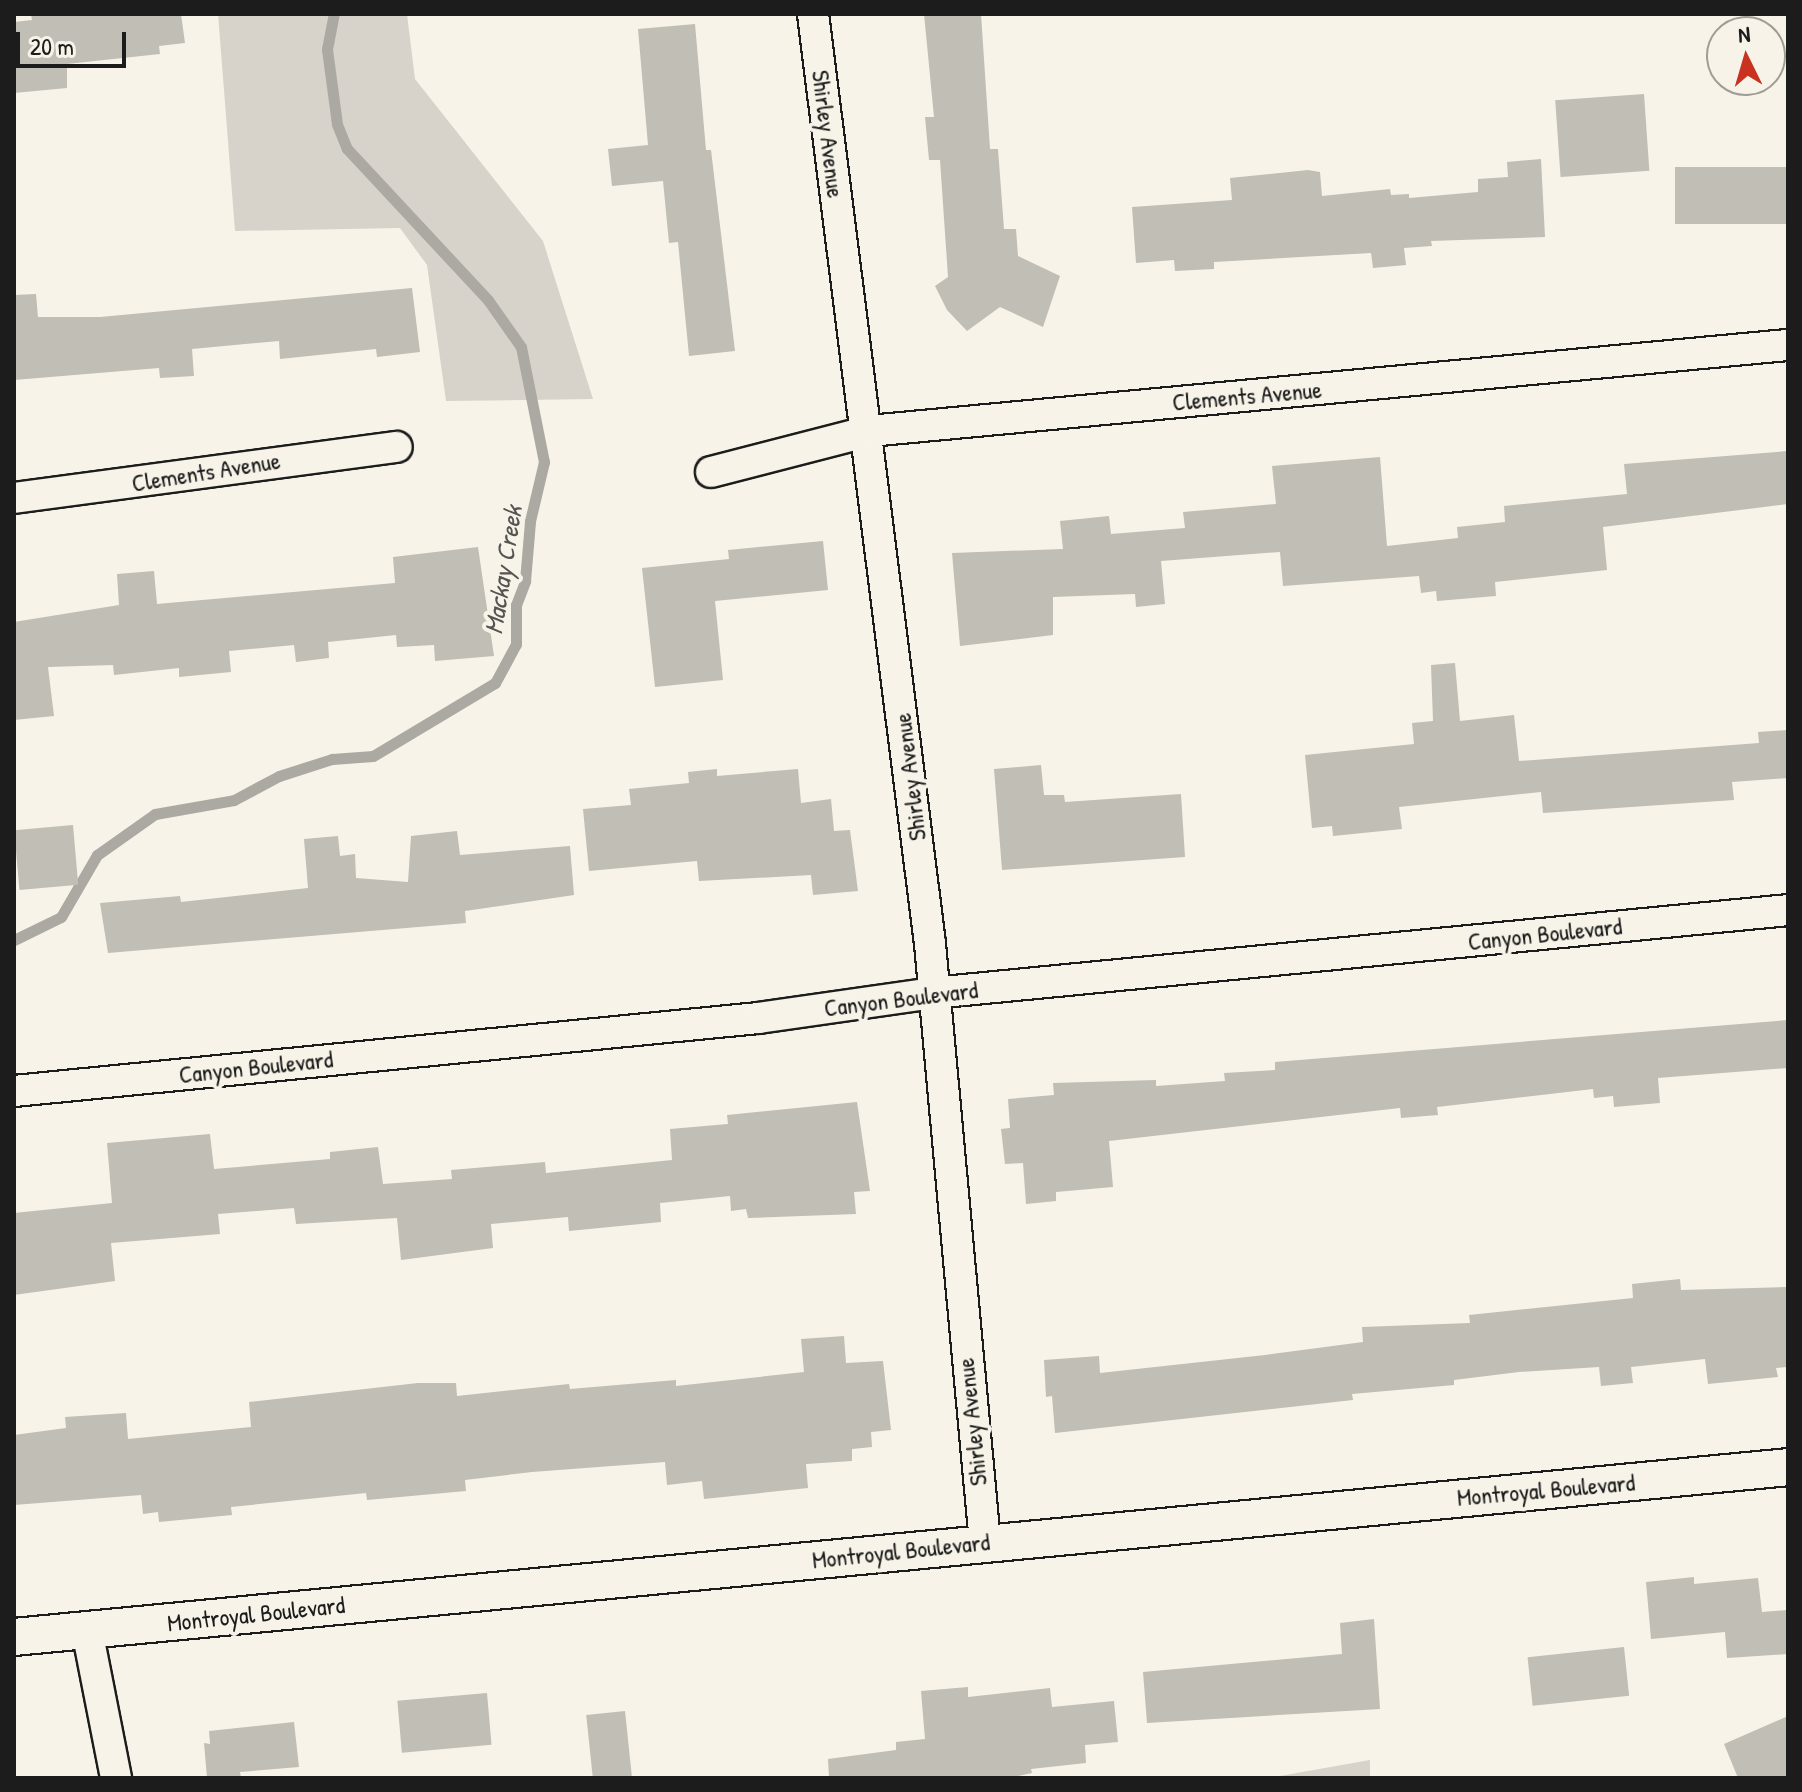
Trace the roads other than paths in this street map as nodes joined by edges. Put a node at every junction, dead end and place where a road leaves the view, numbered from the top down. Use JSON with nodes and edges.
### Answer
{"nodes":[{"id":1,"x":813,"y":14,"type":"edge"},
{"id":2,"x":1788,"y":345,"type":"edge"},
{"id":3,"x":869,"y":431,"type":"junction"},
{"id":4,"x":397,"y":447,"type":"dead end"},
{"id":5,"x":711,"y":472,"type":"dead end"},
{"id":6,"x":14,"y":498,"type":"edge"},
{"id":7,"x":1788,"y":910,"type":"edge"},
{"id":8,"x":933,"y":993,"type":"junction"},
{"id":9,"x":14,"y":1091,"type":"edge"},
{"id":10,"x":1788,"y":1467,"type":"edge"},
{"id":11,"x":985,"y":1543,"type":"junction"},
{"id":12,"x":87,"y":1630,"type":"junction"},
{"id":13,"x":14,"y":1637,"type":"edge"},
{"id":14,"x":116,"y":1778,"type":"edge"}],
"edges":[{"from":1,"to":3,"type":"street","name":"Shirley Avenue"},
{"from":2,"to":3,"type":"street","name":"Clements Avenue"},
{"from":3,"to":5,"type":"street","name":"Clements Avenue"},
{"from":3,"to":8,"type":"street","name":"Shirley Avenue"},
{"from":4,"to":6,"type":"street","name":"Clements Avenue"},
{"from":7,"to":8,"type":"street","name":"Canyon Boulevard"},
{"from":8,"to":9,"type":"street","name":"Canyon Boulevard"},
{"from":8,"to":11,"type":"street","name":"Shirley Avenue"},
{"from":10,"to":11,"type":"street","name":"Montroyal Boulevard"},
{"from":11,"to":12,"type":"street","name":"Montroyal Boulevard"},
{"from":12,"to":13,"type":"street","name":"Montroyal Boulevard"},
{"from":12,"to":14,"type":"street"}]}
